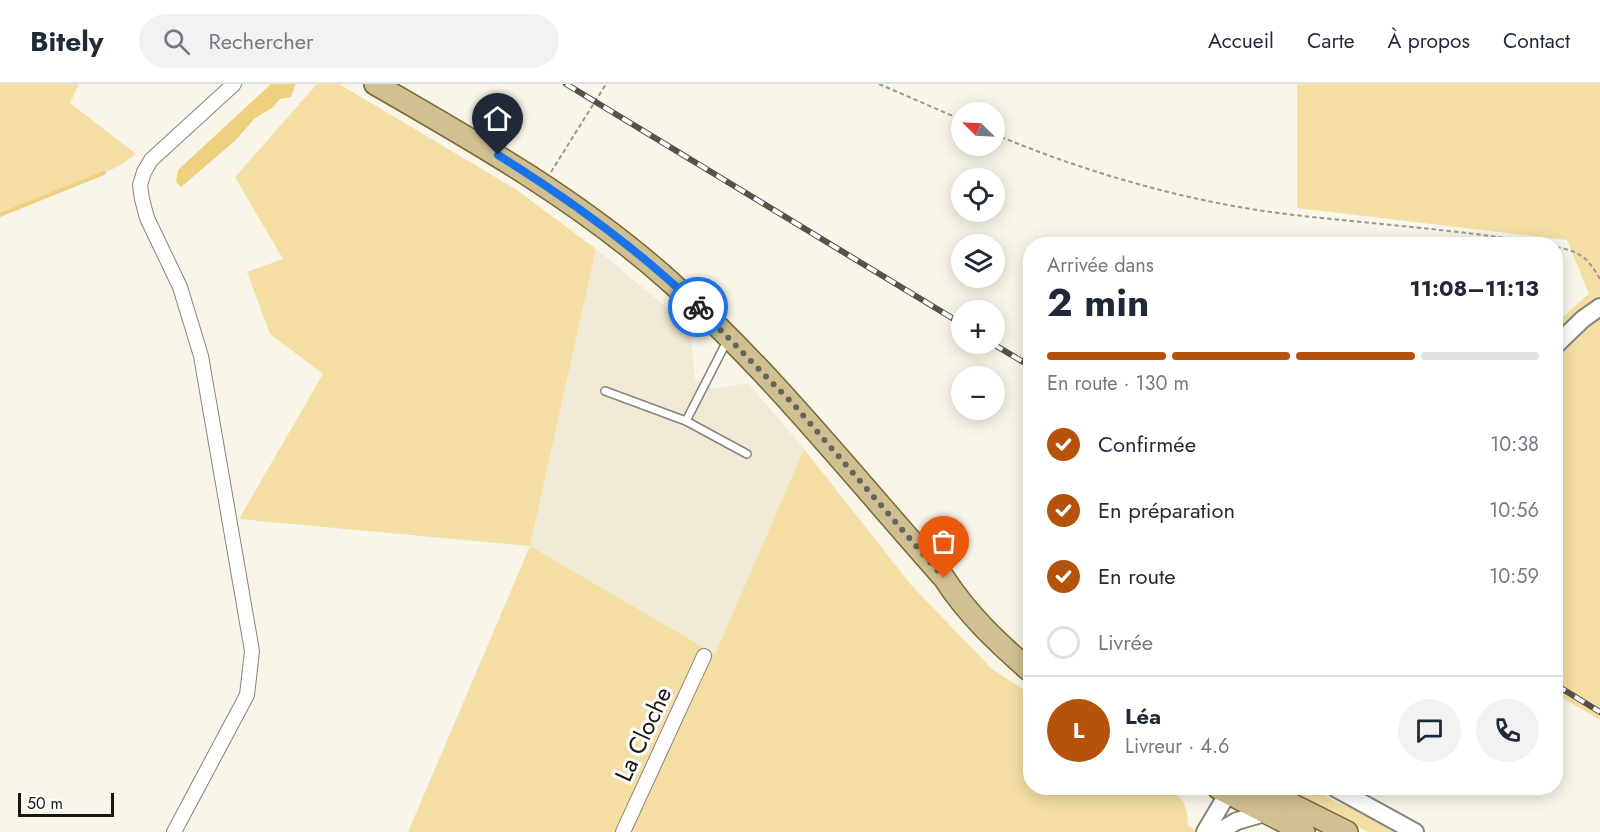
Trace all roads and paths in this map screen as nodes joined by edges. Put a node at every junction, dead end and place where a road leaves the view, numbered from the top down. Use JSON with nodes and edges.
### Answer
{"nodes":[{"id":1,"x":234,"y":84,"type":"edge"},
{"id":2,"x":375,"y":84,"type":"edge"},
{"id":3,"x":606,"y":84,"type":"edge"},
{"id":4,"x":879,"y":84,"type":"edge"},
{"id":5,"x":951,"y":115,"type":"edge"},
{"id":6,"x":1005,"y":138,"type":"edge"},
{"id":7,"x":543,"y":184,"type":"junction"},
{"id":8,"x":1494,"y":237,"type":"edge"},
{"id":9,"x":1563,"y":249,"type":"edge"},
{"id":10,"x":1600,"y":279,"type":"edge"},
{"id":11,"x":1600,"y":307,"type":"edge"},
{"id":12,"x":729,"y":337,"type":"junction"},
{"id":13,"x":1563,"y":338,"type":"edge"},
{"id":14,"x":605,"y":390,"type":"dead end"},
{"id":15,"x":686,"y":421,"type":"junction"},
{"id":16,"x":747,"y":454,"type":"dead end"},
{"id":17,"x":944,"y":578,"type":"junction"},
{"id":18,"x":1023,"y":646,"type":"edge"},
{"id":19,"x":704,"y":656,"type":"dead end"},
{"id":20,"x":1023,"y":665,"type":"edge"},
{"id":21,"x":1228,"y":795,"type":"edge"},
{"id":22,"x":1240,"y":795,"type":"edge"},
{"id":23,"x":1246,"y":795,"type":"edge"},
{"id":24,"x":1272,"y":795,"type":"edge"},
{"id":25,"x":1348,"y":795,"type":"edge"},
{"id":26,"x":1265,"y":813,"type":"junction"},
{"id":27,"x":174,"y":832,"type":"edge"},
{"id":28,"x":623,"y":832,"type":"edge"},
{"id":29,"x":1205,"y":832,"type":"edge"},
{"id":30,"x":1218,"y":832,"type":"edge"},
{"id":31,"x":1304,"y":832,"type":"edge"},
{"id":32,"x":1335,"y":832,"type":"edge"},
{"id":33,"x":1347,"y":832,"type":"edge"},
{"id":34,"x":1415,"y":832,"type":"edge"}],
"edges":[{"from":1,"to":27,"type":"street"},
{"from":2,"to":7,"type":"main road"},
{"from":3,"to":7,"type":"path"},
{"from":4,"to":5,"type":"path"},
{"from":6,"to":8,"type":"path"},
{"from":7,"to":12,"type":"main road"},
{"from":9,"to":10,"type":"path"},
{"from":11,"to":13,"type":"street"},
{"from":12,"to":15,"type":"lane"},
{"from":12,"to":17,"type":"main road"},
{"from":14,"to":15,"type":"lane"},
{"from":15,"to":16,"type":"lane"},
{"from":17,"to":18,"type":"main road"},
{"from":17,"to":20,"type":"main road"},
{"from":19,"to":28,"type":"street","name":"La Cloche"},
{"from":21,"to":29,"type":"street"},
{"from":22,"to":26,"type":"main road"},
{"from":23,"to":32,"type":"street"},
{"from":24,"to":33,"type":"main road"},
{"from":25,"to":34,"type":"street"},
{"from":26,"to":30,"type":"street"},
{"from":26,"to":31,"type":"main road"}]}
